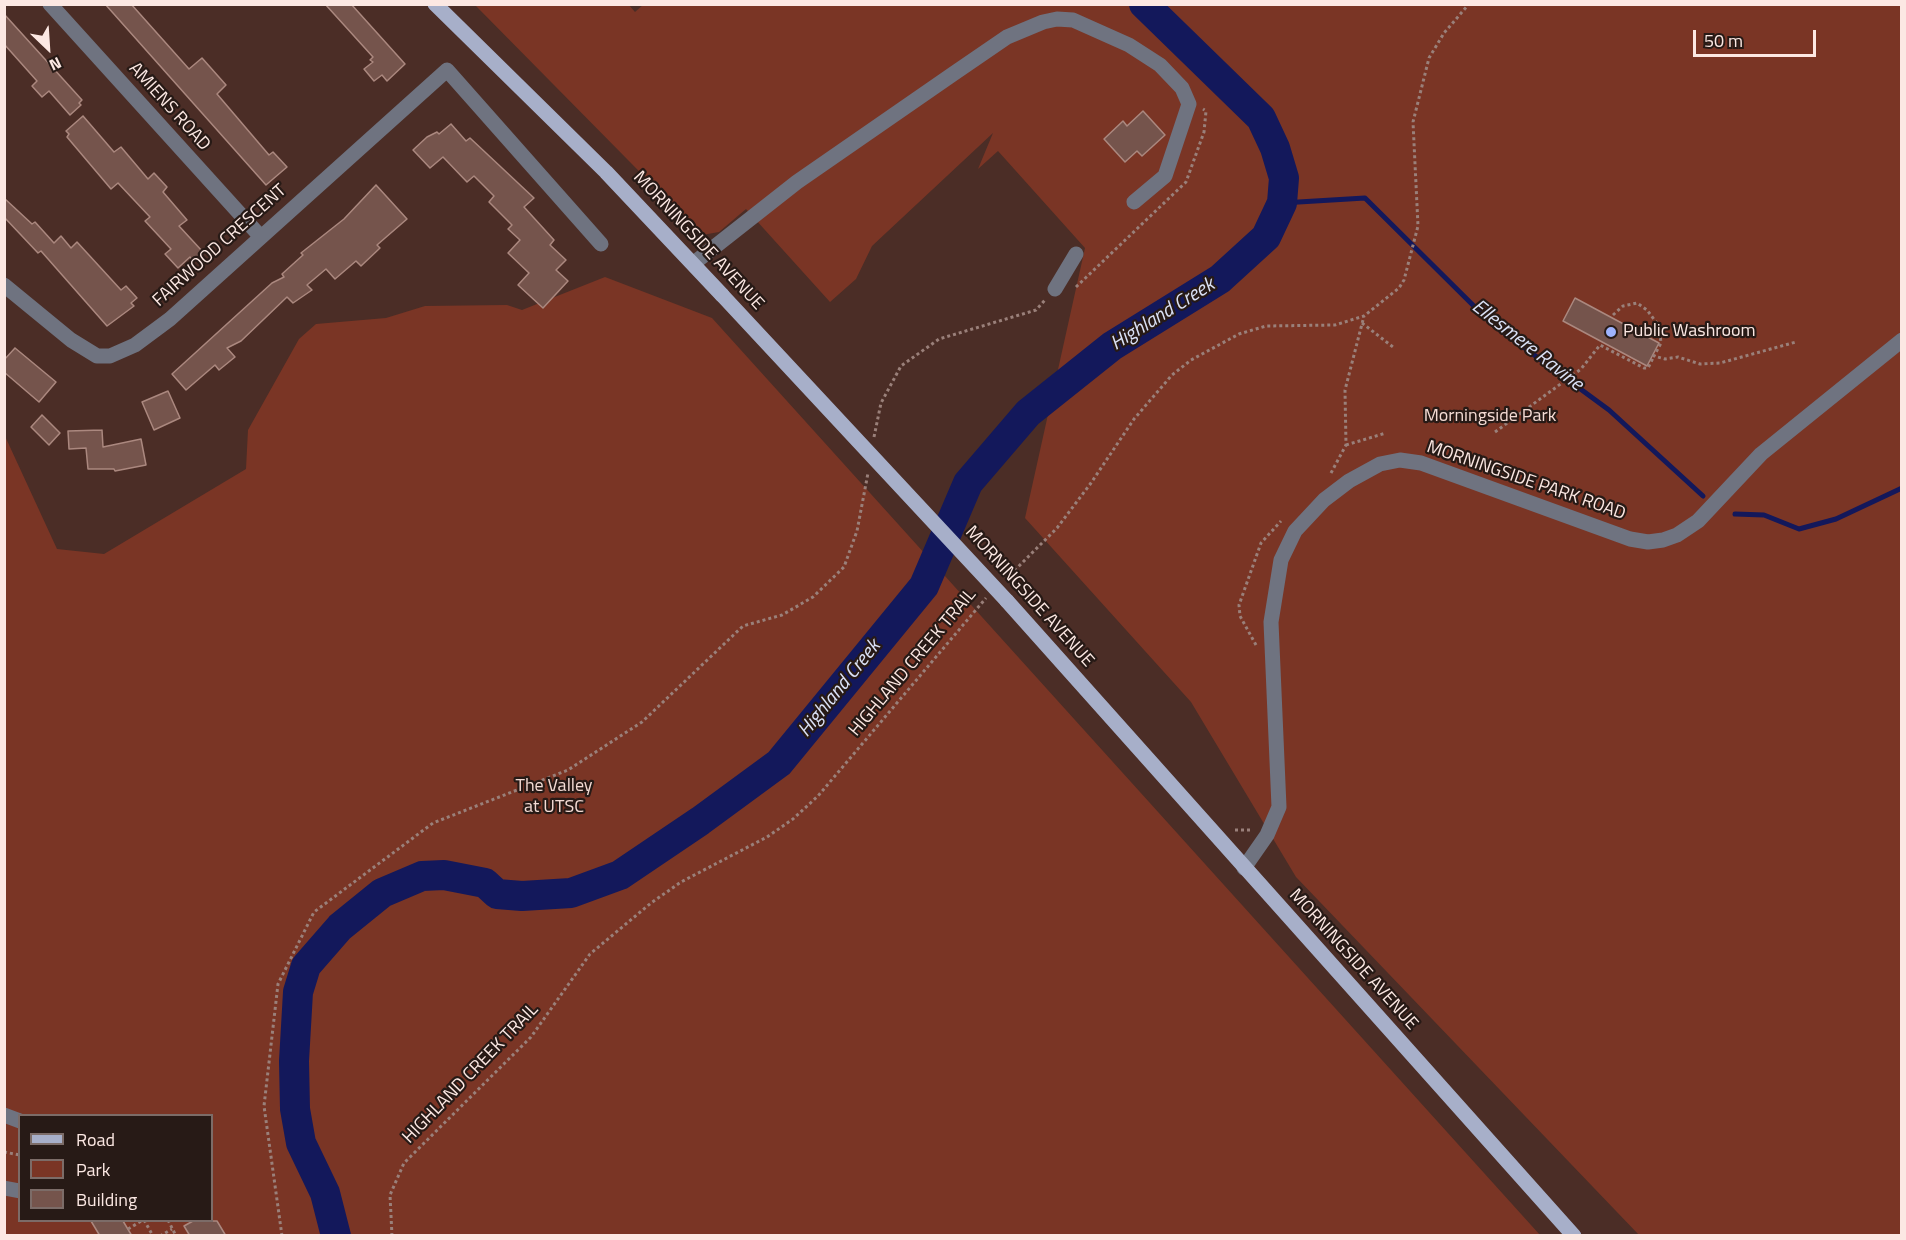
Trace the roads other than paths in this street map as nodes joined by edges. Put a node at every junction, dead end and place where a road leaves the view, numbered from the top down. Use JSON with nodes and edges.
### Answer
{"nodes":[{"id":1,"x":50,"y":4,"type":"edge"},
{"id":2,"x":435,"y":4,"type":"edge"},
{"id":3,"x":1134,"y":202,"type":"dead end"},
{"id":4,"x":260,"y":236,"type":"junction"},
{"id":5,"x":600,"y":244,"type":"dead end"},
{"id":6,"x":1076,"y":254,"type":"dead end"},
{"id":7,"x":694,"y":263,"type":"junction"},
{"id":8,"x":4,"y":285,"type":"edge"},
{"id":9,"x":1055,"y":289,"type":"road end"},
{"id":10,"x":1902,"y":340,"type":"edge"},
{"id":11,"x":1244,"y":868,"type":"junction"},
{"id":12,"x":1574,"y":1236,"type":"edge"}],
"edges":[{"from":1,"to":4,"type":"street","name":"AMIENS ROAD"},
{"from":2,"to":7,"type":"main road","name":"MORNINGSIDE AVENUE"},
{"from":3,"to":7,"type":"street"},
{"from":4,"to":5,"type":"street","name":"FAIRWOOD CRESCENT"},
{"from":4,"to":8,"type":"street","name":"FAIRWOOD CRESCENT"},
{"from":6,"to":9,"type":"street"},
{"from":7,"to":11,"type":"main road","name":"MORNINGSIDE AVENUE","bridge":true},
{"from":10,"to":11,"type":"street","name":"MORNINGSIDE PARK ROAD"},
{"from":11,"to":12,"type":"main road","name":"MORNINGSIDE AVENUE"}]}
